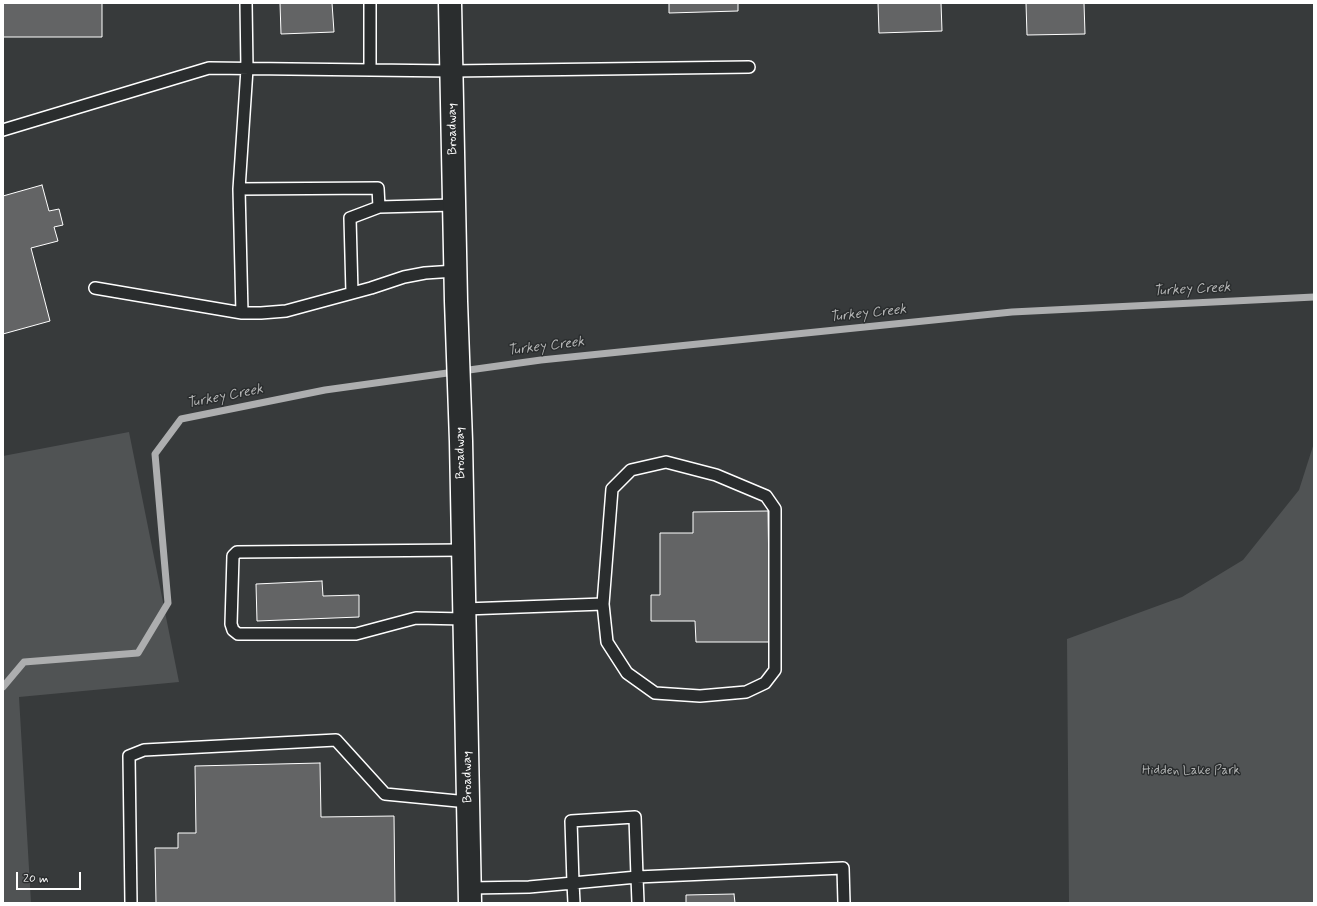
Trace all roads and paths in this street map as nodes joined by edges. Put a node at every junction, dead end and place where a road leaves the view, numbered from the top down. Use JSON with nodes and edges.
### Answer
{"nodes":[{"id":1,"x":246,"y":3,"type":"edge"},
{"id":2,"x":370,"y":3,"type":"edge"},
{"id":3,"x":450,"y":3,"type":"edge"},
{"id":4,"x":749,"y":67,"type":"dead end"},
{"id":5,"x":247,"y":69,"type":"junction"},
{"id":6,"x":370,"y":70,"type":"junction"},
{"id":7,"x":452,"y":71,"type":"junction"},
{"id":8,"x":3,"y":130,"type":"edge"},
{"id":9,"x":239,"y":189,"type":"junction"},
{"id":10,"x":454,"y":206,"type":"junction"},
{"id":11,"x":378,"y":207,"type":"junction"},
{"id":12,"x":455,"y":271,"type":"junction"},
{"id":13,"x":95,"y":288,"type":"dead end"},
{"id":14,"x":352,"y":293,"type":"junction"},
{"id":15,"x":242,"y":313,"type":"junction"},
{"id":16,"x":463,"y":550,"type":"junction"},
{"id":17,"x":603,"y":604,"type":"junction"},
{"id":18,"x":465,"y":614,"type":"junction"},
{"id":19,"x":468,"y":802,"type":"junction"},
{"id":20,"x":637,"y":877,"type":"junction"},
{"id":21,"x":573,"y":883,"type":"junction"},
{"id":22,"x":470,"y":895,"type":"edge"},
{"id":23,"x":131,"y":903,"type":"edge"},
{"id":24,"x":574,"y":903,"type":"edge"},
{"id":25,"x":638,"y":903,"type":"edge"},
{"id":26,"x":844,"y":903,"type":"edge"}],
"edges":[{"from":1,"to":5,"type":"lane"},
{"from":2,"to":6,"type":"lane"},
{"from":3,"to":7,"type":"main road","name":"Broadway"},
{"from":4,"to":7,"type":"lane"},
{"from":5,"to":6,"type":"lane"},
{"from":5,"to":8,"type":"lane"},
{"from":5,"to":9,"type":"lane"},
{"from":6,"to":7,"type":"lane"},
{"from":7,"to":10,"type":"main road","name":"Broadway"},
{"from":9,"to":11,"type":"lane"},
{"from":9,"to":15,"type":"lane"},
{"from":10,"to":11,"type":"lane"},
{"from":10,"to":12,"type":"main road","name":"Broadway"},
{"from":11,"to":14,"type":"lane"},
{"from":12,"to":14,"type":"lane"},
{"from":12,"to":16,"type":"main road","name":"Broadway"},
{"from":13,"to":15,"type":"lane"},
{"from":14,"to":15,"type":"lane"},
{"from":16,"to":18,"type":"main road","name":"Broadway"},
{"from":16,"to":18,"type":"lane"},
{"from":17,"to":17,"type":"lane"},
{"from":17,"to":18,"type":"lane"},
{"from":18,"to":19,"type":"main road","name":"Broadway"},
{"from":19,"to":22,"type":"main road","name":"Broadway"},
{"from":19,"to":23,"type":"lane"},
{"from":20,"to":21,"type":"lane"},
{"from":20,"to":21,"type":"lane"},
{"from":20,"to":25,"type":"lane"},
{"from":20,"to":26,"type":"lane"},
{"from":21,"to":22,"type":"lane"},
{"from":21,"to":24,"type":"lane"}]}
